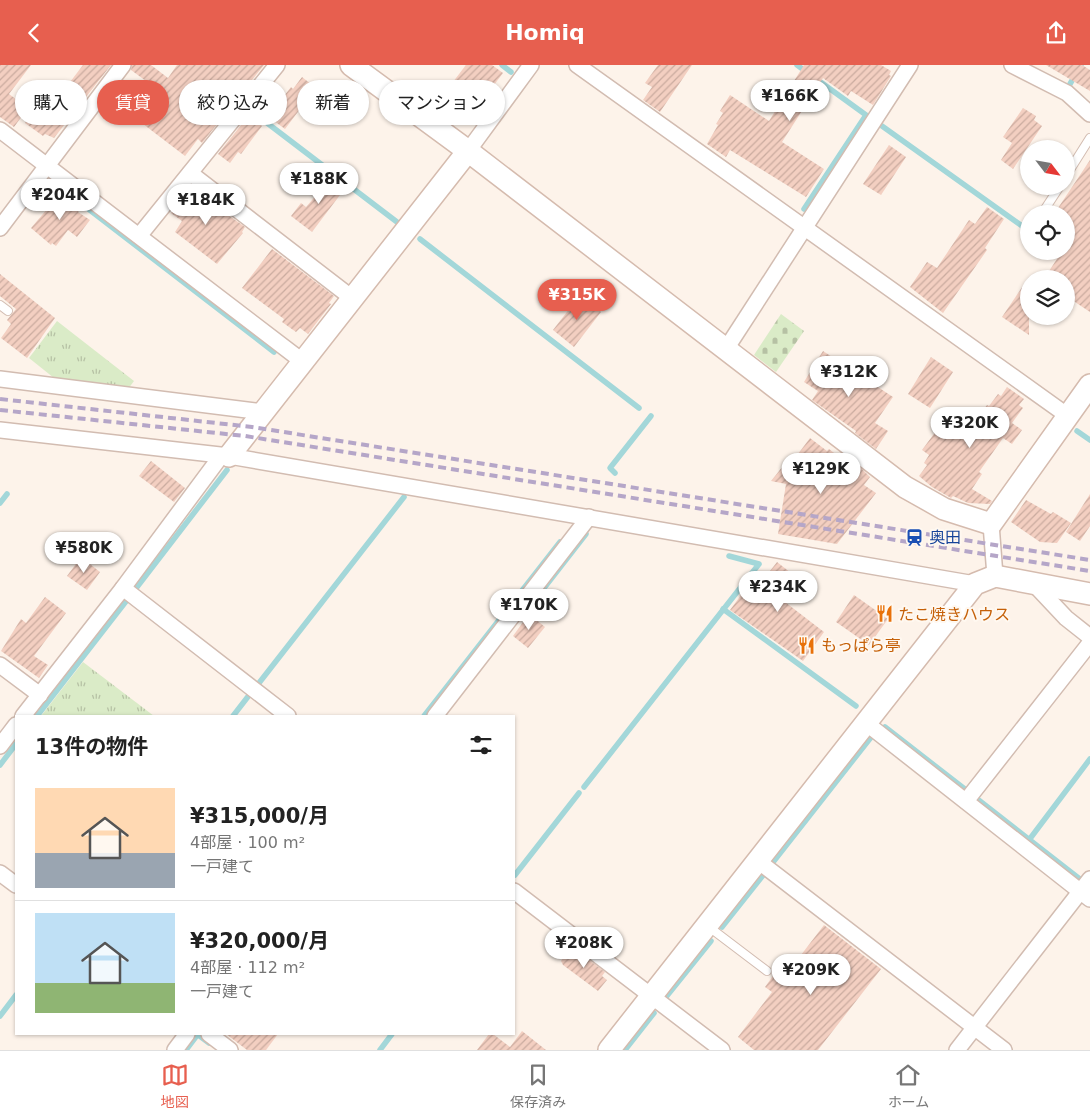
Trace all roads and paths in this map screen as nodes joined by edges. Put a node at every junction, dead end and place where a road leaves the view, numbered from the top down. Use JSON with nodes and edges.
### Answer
{"nodes":[{"id":1,"x":123,"y":65,"type":"edge"},
{"id":2,"x":277,"y":65,"type":"edge"},
{"id":3,"x":351,"y":65,"type":"edge"},
{"id":4,"x":531,"y":65,"type":"edge"},
{"id":5,"x":578,"y":65,"type":"edge"},
{"id":6,"x":910,"y":65,"type":"edge"},
{"id":7,"x":1012,"y":65,"type":"edge"},
{"id":8,"x":1090,"y":114,"type":"edge"},
{"id":9,"x":0,"y":130,"type":"edge"},
{"id":10,"x":1090,"y":138,"type":"edge"},
{"id":11,"x":468,"y":151,"type":"junction"},
{"id":12,"x":1075,"y":162,"type":"edge"},
{"id":13,"x":47,"y":166,"type":"junction"},
{"id":14,"x":190,"y":173,"type":"junction"},
{"id":15,"x":0,"y":228,"type":"edge"},
{"id":16,"x":806,"y":228,"type":"junction"},
{"id":17,"x":139,"y":236,"type":"junction"},
{"id":18,"x":352,"y":298,"type":"junction"},
{"id":19,"x":0,"y":305,"type":"edge"},
{"id":20,"x":8,"y":311,"type":"dead end"},
{"id":21,"x":726,"y":349,"type":"junction"},
{"id":22,"x":302,"y":361,"type":"junction"},
{"id":23,"x":0,"y":379,"type":"edge"},
{"id":24,"x":1090,"y":385,"type":"edge"},
{"id":25,"x":263,"y":412,"type":"junction"},
{"id":26,"x":1068,"y":416,"type":"junction"},
{"id":27,"x":0,"y":430,"type":"edge"},
{"id":28,"x":225,"y":456,"type":"junction"},
{"id":29,"x":589,"y":517,"type":"junction"},
{"id":30,"x":991,"y":524,"type":"junction"},
{"id":31,"x":995,"y":576,"type":"junction"},
{"id":32,"x":975,"y":584,"type":"junction"},
{"id":33,"x":1034,"y":584,"type":"junction"},
{"id":34,"x":124,"y":588,"type":"junction"},
{"id":35,"x":1090,"y":594,"type":"edge"},
{"id":36,"x":1090,"y":637,"type":"edge"},
{"id":37,"x":1090,"y":643,"type":"edge"},
{"id":38,"x":0,"y":665,"type":"edge"},
{"id":39,"x":40,"y":695,"type":"junction"},
{"id":40,"x":24,"y":715,"type":"edge"},
{"id":41,"x":287,"y":715,"type":"edge"},
{"id":42,"x":436,"y":715,"type":"edge"},
{"id":43,"x":866,"y":723,"type":"junction"},
{"id":44,"x":15,"y":726,"type":"edge"},
{"id":45,"x":0,"y":746,"type":"edge"},
{"id":46,"x":966,"y":801,"type":"junction"},
{"id":47,"x":758,"y":861,"type":"junction"},
{"id":48,"x":0,"y":873,"type":"edge"},
{"id":49,"x":1090,"y":879,"type":"edge"},
{"id":50,"x":15,"y":884,"type":"edge"},
{"id":51,"x":515,"y":892,"type":"edge"},
{"id":52,"x":1085,"y":895,"type":"edge"},
{"id":53,"x":707,"y":925,"type":"junction"},
{"id":54,"x":767,"y":971,"type":"dead end"},
{"id":55,"x":652,"y":997,"type":"junction"},
{"id":56,"x":974,"y":1027,"type":"junction"},
{"id":57,"x":186,"y":1035,"type":"edge"},
{"id":58,"x":210,"y":1035,"type":"edge"},
{"id":59,"x":175,"y":1050,"type":"edge"},
{"id":60,"x":230,"y":1050,"type":"edge"},
{"id":61,"x":609,"y":1050,"type":"edge"},
{"id":62,"x":722,"y":1050,"type":"edge"},
{"id":63,"x":957,"y":1050,"type":"edge"},
{"id":64,"x":1004,"y":1050,"type":"edge"}],
"edges":[{"from":1,"to":13,"type":"street"},
{"from":2,"to":14,"type":"street"},
{"from":3,"to":11,"type":"street"},
{"from":4,"to":11,"type":"street"},
{"from":5,"to":16,"type":"street"},
{"from":6,"to":16,"type":"street"},
{"from":7,"to":8,"type":"street"},
{"from":9,"to":13,"type":"street"},
{"from":10,"to":12,"type":"lane"},
{"from":11,"to":18,"type":"street"},
{"from":11,"to":21,"type":"street"},
{"from":13,"to":15,"type":"street"},
{"from":13,"to":17,"type":"street"},
{"from":14,"to":17,"type":"street"},
{"from":14,"to":18,"type":"street"},
{"from":16,"to":21,"type":"street"},
{"from":16,"to":26,"type":"street"},
{"from":17,"to":22,"type":"street"},
{"from":18,"to":22,"type":"street"},
{"from":19,"to":20,"type":"lane"},
{"from":21,"to":30,"type":"street"},
{"from":22,"to":25,"type":"street"},
{"from":23,"to":25,"type":"street"},
{"from":24,"to":26,"type":"street"},
{"from":25,"to":28,"type":"street"},
{"from":26,"to":30,"type":"street"},
{"from":27,"to":28,"type":"street"},
{"from":28,"to":29,"type":"street"},
{"from":28,"to":34,"type":"street"},
{"from":29,"to":32,"type":"street"},
{"from":29,"to":42,"type":"street"},
{"from":30,"to":31,"type":"street"},
{"from":31,"to":32,"type":"street"},
{"from":31,"to":33,"type":"street"},
{"from":32,"to":43,"type":"street"},
{"from":33,"to":35,"type":"street"},
{"from":33,"to":36,"type":"street"},
{"from":34,"to":39,"type":"street"},
{"from":34,"to":41,"type":"street"},
{"from":37,"to":46,"type":"street"},
{"from":38,"to":39,"type":"street"},
{"from":39,"to":40,"type":"street"},
{"from":43,"to":46,"type":"street"},
{"from":43,"to":47,"type":"street"},
{"from":44,"to":45,"type":"street"},
{"from":46,"to":52,"type":"street"},
{"from":47,"to":53,"type":"street"},
{"from":47,"to":56,"type":"street"},
{"from":48,"to":50,"type":"street"},
{"from":49,"to":52,"type":"street"},
{"from":51,"to":55,"type":"street"},
{"from":52,"to":56,"type":"street"},
{"from":53,"to":54,"type":"lane"},
{"from":53,"to":55,"type":"street"},
{"from":55,"to":61,"type":"street"},
{"from":55,"to":62,"type":"street"},
{"from":56,"to":63,"type":"street"},
{"from":56,"to":64,"type":"street"},
{"from":57,"to":59,"type":"street"},
{"from":58,"to":60,"type":"street"}]}
